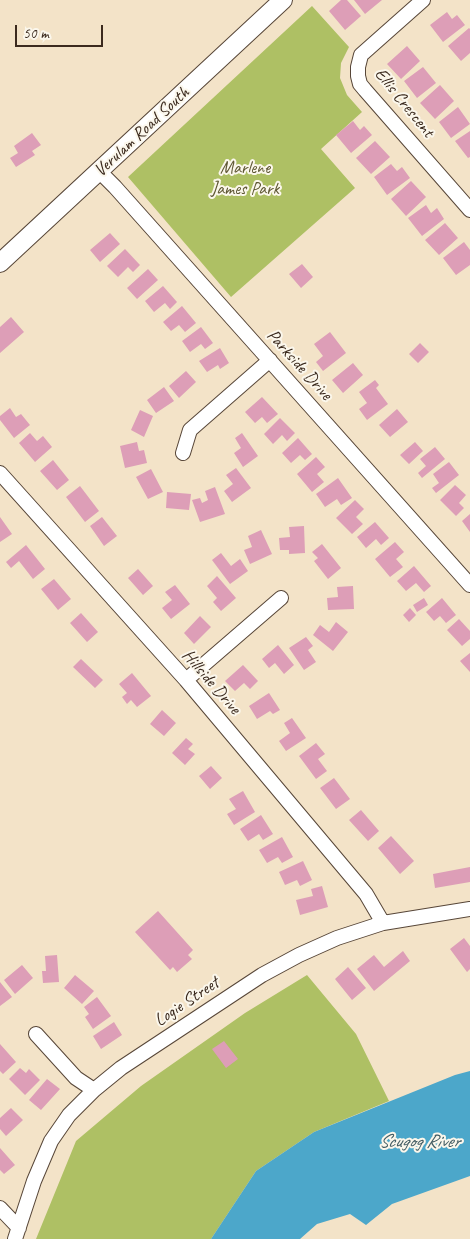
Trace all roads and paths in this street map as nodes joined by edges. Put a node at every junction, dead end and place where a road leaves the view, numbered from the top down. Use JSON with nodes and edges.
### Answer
{"nodes":[{"id":1,"x":283,"y":0,"type":"edge"},
{"id":2,"x":423,"y":0,"type":"edge"},
{"id":3,"x":100,"y":172,"type":"junction"},
{"id":4,"x":470,"y":210,"type":"edge"},
{"id":5,"x":0,"y":263,"type":"edge"},
{"id":6,"x":270,"y":360,"type":"junction"},
{"id":7,"x":183,"y":453,"type":"dead end"},
{"id":8,"x":0,"y":473,"type":"edge"},
{"id":9,"x":469,"y":581,"type":"edge"},
{"id":10,"x":280,"y":598,"type":"dead end"},
{"id":11,"x":186,"y":680,"type":"junction"},
{"id":12,"x":470,"y":909,"type":"edge"},
{"id":13,"x":383,"y":923,"type":"junction"},
{"id":14,"x":36,"y":1034,"type":"dead end"},
{"id":15,"x":94,"y":1090,"type":"junction"},
{"id":16,"x":0,"y":1208,"type":"edge"},
{"id":17,"x":17,"y":1234,"type":"edge"}],
"edges":[{"from":1,"to":3,"type":"main road","name":"Verulam Road South"},
{"from":2,"to":4,"type":"street","name":"Ellis Crescent"},
{"from":3,"to":5,"type":"main road","name":"Verulam Road South"},
{"from":3,"to":6,"type":"street","name":"Parkside Drive"},
{"from":6,"to":7,"type":"street"},
{"from":6,"to":9,"type":"street","name":"Parkside Drive"},
{"from":8,"to":11,"type":"street","name":"Hillside Drive"},
{"from":10,"to":11,"type":"street"},
{"from":11,"to":13,"type":"street","name":"Hillside Drive"},
{"from":12,"to":13,"type":"street","name":"Logie Street"},
{"from":13,"to":15,"type":"street","name":"Logie Street"},
{"from":14,"to":15,"type":"street"},
{"from":15,"to":17,"type":"street","name":"Logie Street"},
{"from":16,"to":17,"type":"street"}]}
